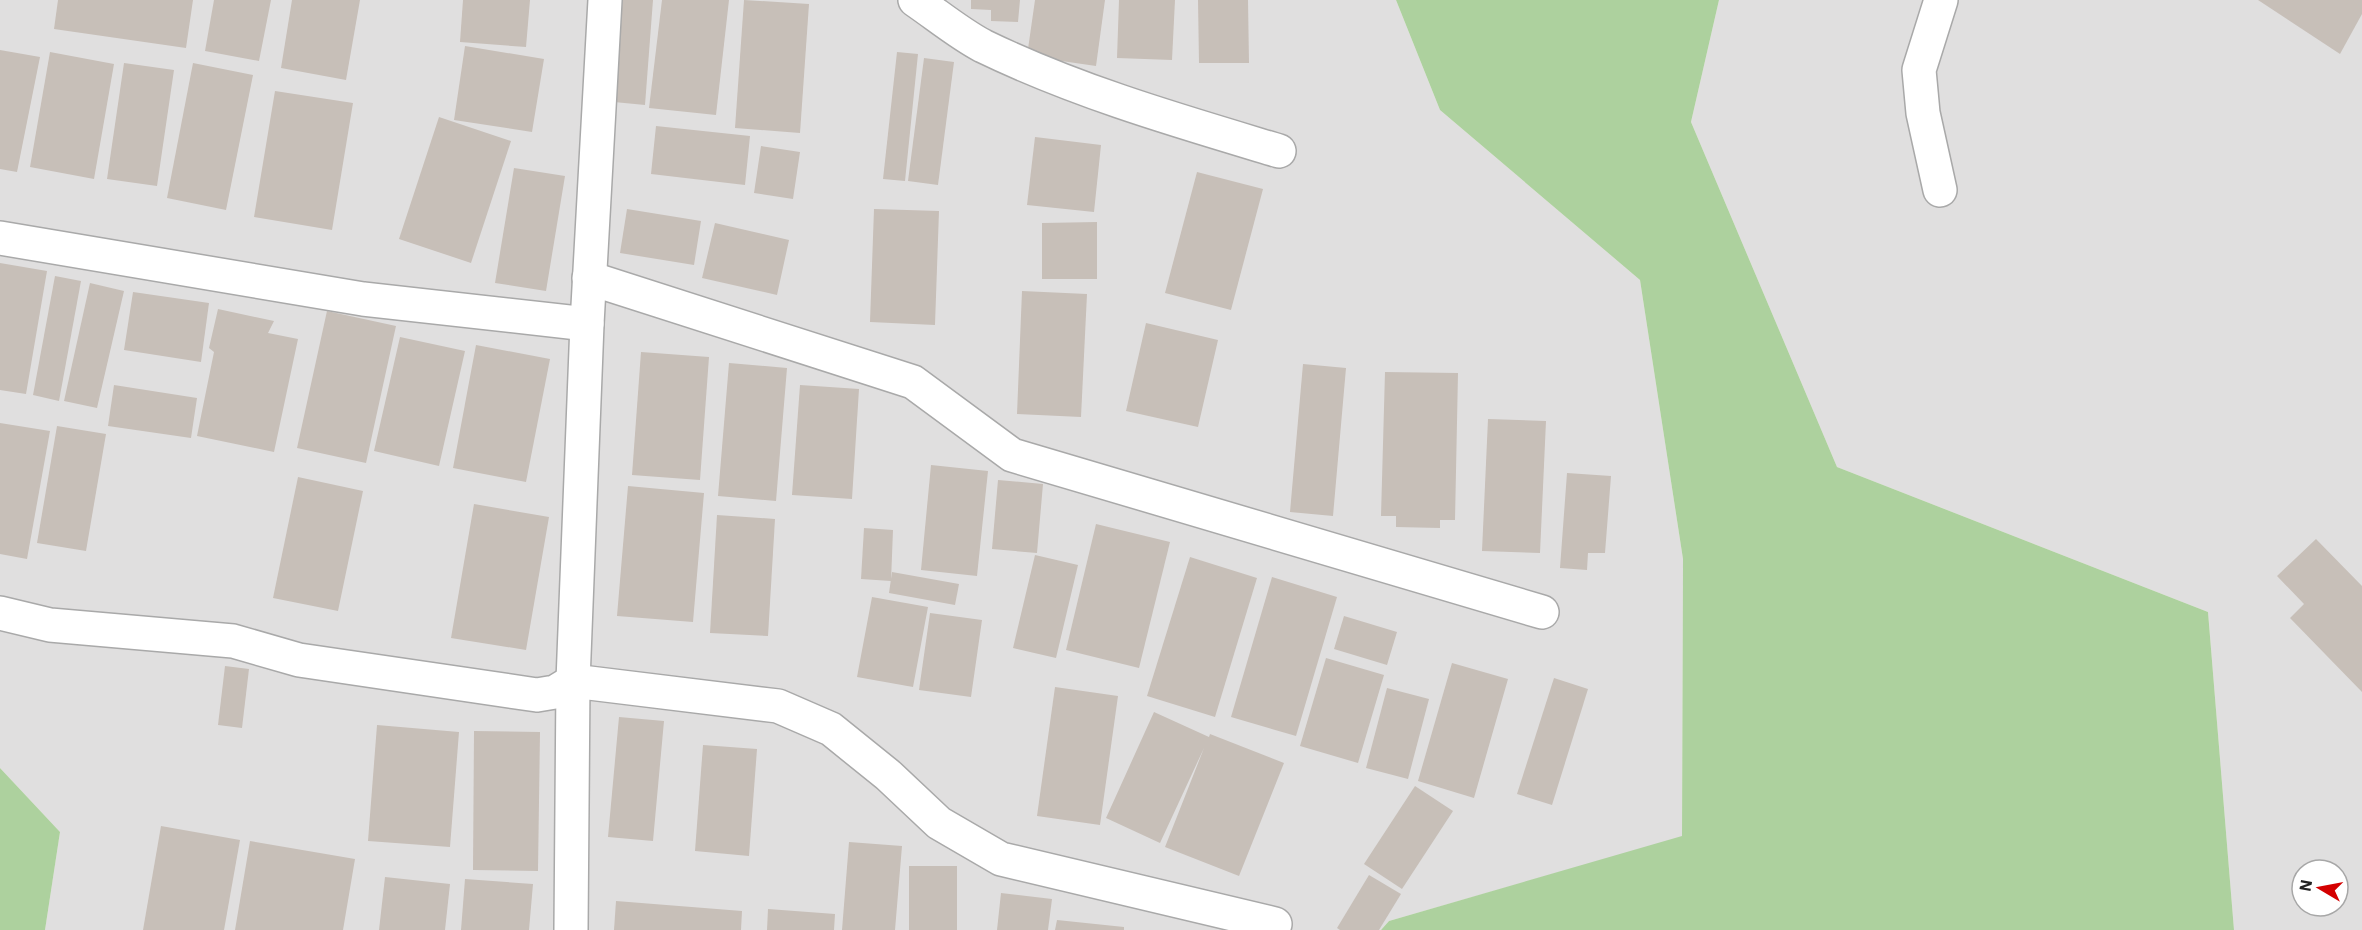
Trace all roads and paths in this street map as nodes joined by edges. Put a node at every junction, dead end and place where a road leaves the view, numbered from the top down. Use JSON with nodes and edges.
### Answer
{"nodes":[{"id":1,"x":605,"y":0,"type":"edge"},
{"id":2,"x":915,"y":0,"type":"edge"},
{"id":3,"x":1941,"y":0,"type":"edge"},
{"id":4,"x":1279,"y":152,"type":"dead end"},
{"id":5,"x":1940,"y":190,"type":"dead end"},
{"id":6,"x":0,"y":238,"type":"edge"},
{"id":7,"x":589,"y":278,"type":"junction"},
{"id":8,"x":587,"y":324,"type":"junction"},
{"id":9,"x":1542,"y":612,"type":"dead end"},
{"id":10,"x":0,"y":613,"type":"edge"},
{"id":11,"x":573,"y":681,"type":"junction"},
{"id":12,"x":1275,"y":924,"type":"dead end"},
{"id":13,"x":572,"y":930,"type":"edge"}],
"edges":[{"from":1,"to":7,"type":"street"},
{"from":2,"to":4,"type":"street"},
{"from":3,"to":5,"type":"street"},
{"from":6,"to":8,"type":"street"},
{"from":7,"to":8,"type":"street"},
{"from":7,"to":9,"type":"street"},
{"from":8,"to":11,"type":"street"},
{"from":10,"to":11,"type":"street"},
{"from":11,"to":12,"type":"street"},
{"from":11,"to":13,"type":"street"}]}
